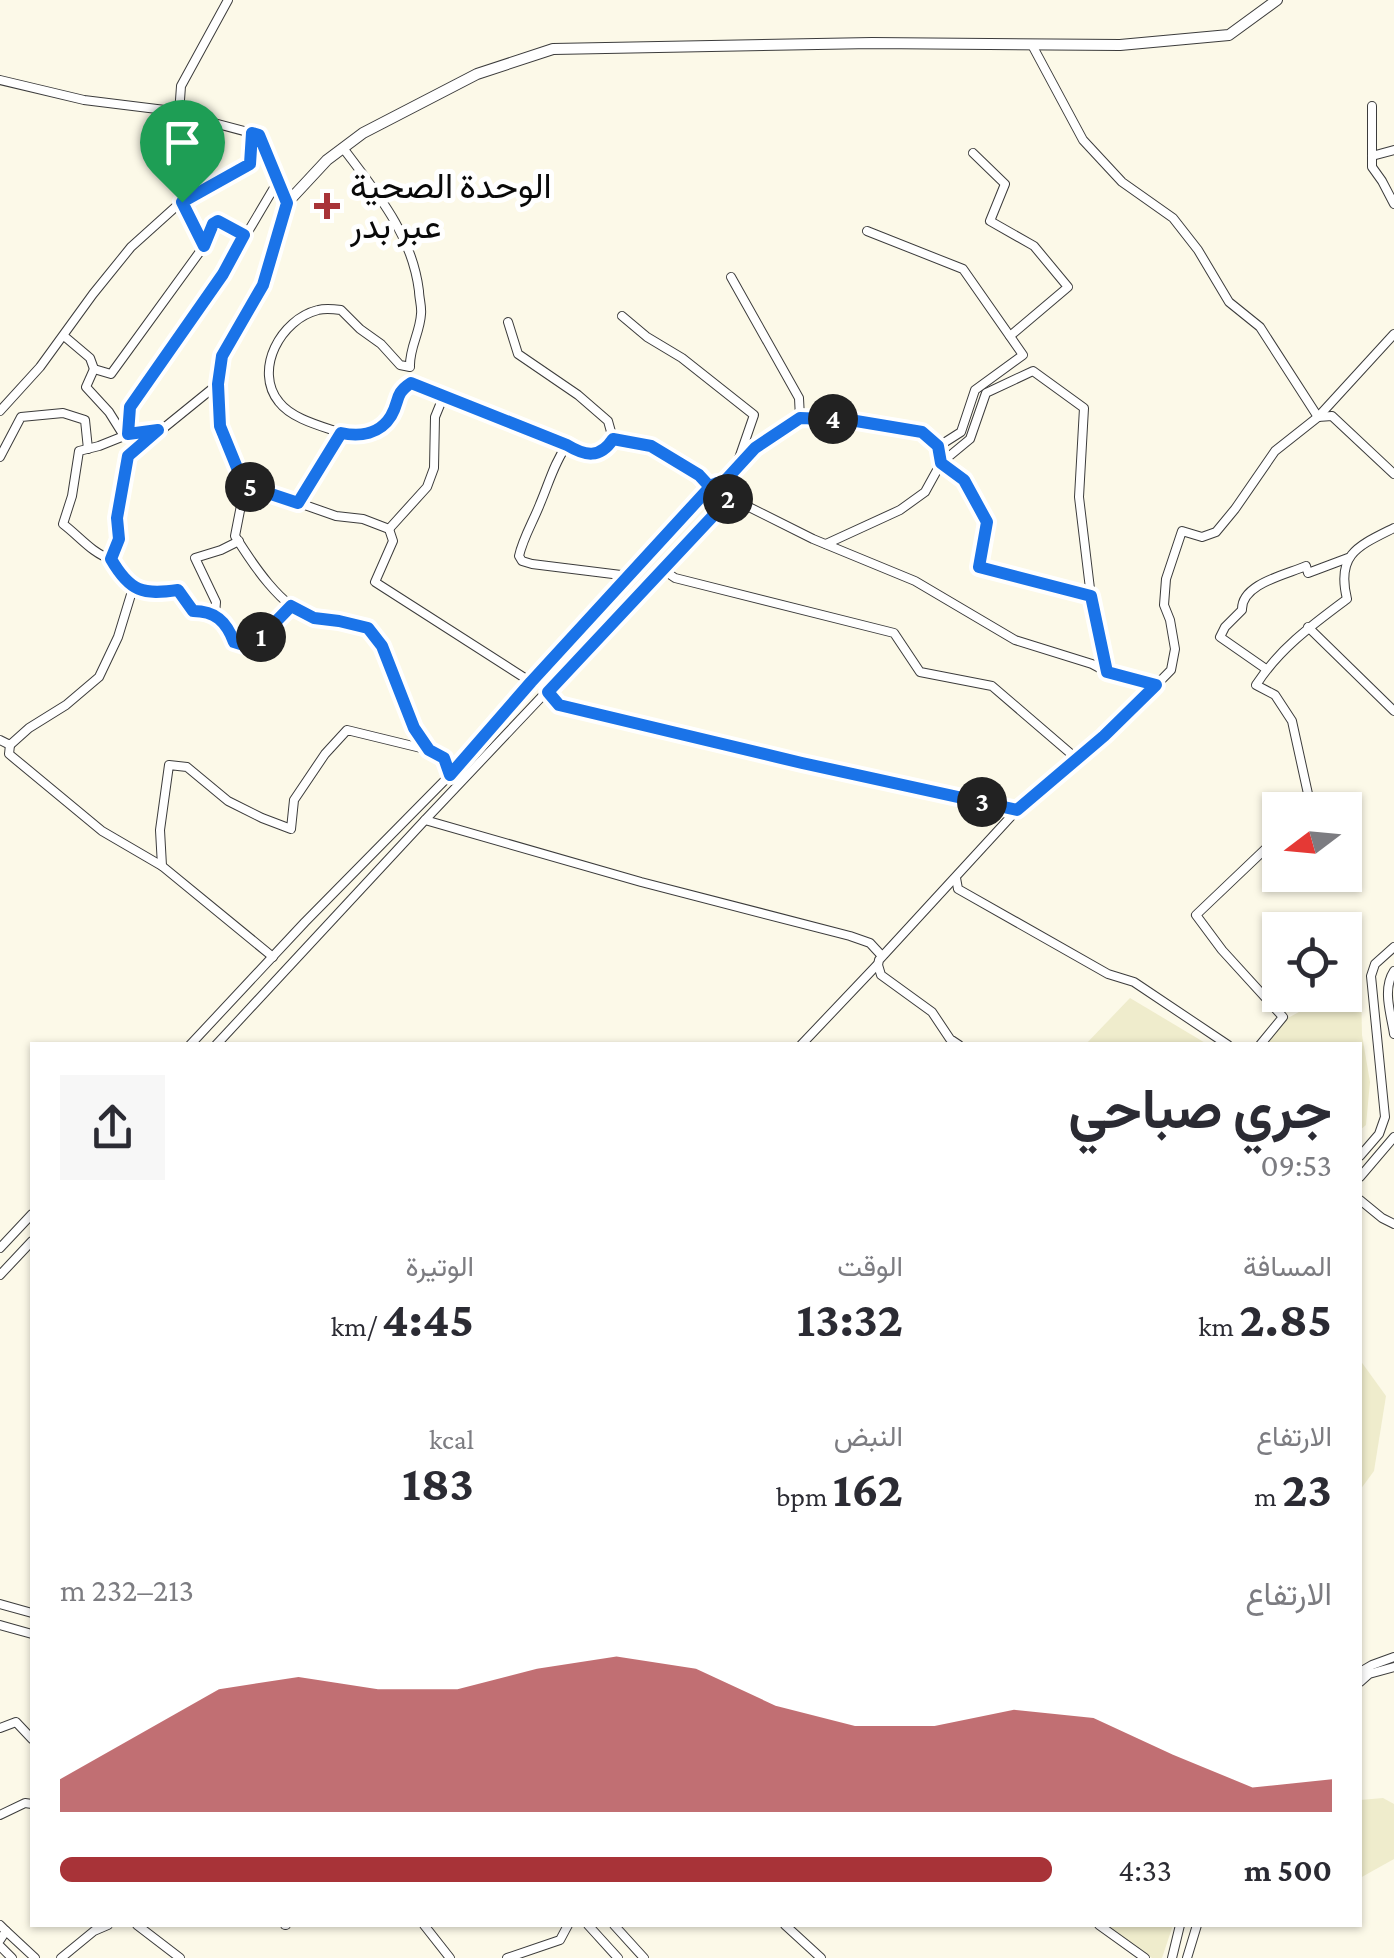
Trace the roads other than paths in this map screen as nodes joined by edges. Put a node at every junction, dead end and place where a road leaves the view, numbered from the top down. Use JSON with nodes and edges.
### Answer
{"nodes":[{"id":1,"x":228,"y":0,"type":"edge"},
{"id":2,"x":1278,"y":0,"type":"edge"},
{"id":3,"x":1032,"y":44,"type":"junction"},
{"id":4,"x":0,"y":80,"type":"edge"},
{"id":5,"x":1372,"y":106,"type":"dead end"},
{"id":6,"x":179,"y":114,"type":"junction"},
{"id":7,"x":252,"y":133,"type":"junction"},
{"id":8,"x":343,"y":148,"type":"junction"},
{"id":9,"x":1394,"y":150,"type":"edge"},
{"id":10,"x":973,"y":153,"type":"dead end"},
{"id":11,"x":1372,"y":156,"type":"junction"},
{"id":12,"x":278,"y":181,"type":"junction"},
{"id":13,"x":182,"y":202,"type":"junction"},
{"id":14,"x":287,"y":203,"type":"junction"},
{"id":15,"x":1394,"y":204,"type":"edge"},
{"id":16,"x":867,"y":231,"type":"dead end"},
{"id":17,"x":244,"y":235,"type":"junction"},
{"id":18,"x":204,"y":246,"type":"junction"},
{"id":19,"x":731,"y":276,"type":"dead end"},
{"id":20,"x":622,"y":316,"type":"dead end"},
{"id":21,"x":508,"y":322,"type":"dead end"},
{"id":22,"x":1394,"y":334,"type":"edge"},
{"id":23,"x":64,"y":336,"type":"junction"},
{"id":24,"x":1010,"y":336,"type":"junction"},
{"id":25,"x":94,"y":369,"type":"junction"},
{"id":26,"x":218,"y":384,"type":"junction"},
{"id":27,"x":444,"y":394,"type":"junction"},
{"id":28,"x":0,"y":411,"type":"edge"},
{"id":29,"x":800,"y":418,"type":"junction"},
{"id":30,"x":1318,"y":418,"type":"junction"},
{"id":31,"x":158,"y":430,"type":"junction"},
{"id":32,"x":341,"y":433,"type":"junction"},
{"id":33,"x":126,"y":435,"type":"junction"},
{"id":34,"x":613,"y":439,"type":"junction"},
{"id":35,"x":567,"y":445,"type":"junction"},
{"id":36,"x":938,"y":446,"type":"junction"},
{"id":37,"x":88,"y":449,"type":"junction"},
{"id":38,"x":0,"y":457,"type":"edge"},
{"id":39,"x":941,"y":463,"type":"junction"},
{"id":40,"x":734,"y":471,"type":"junction"},
{"id":41,"x":1394,"y":474,"type":"edge"},
{"id":42,"x":722,"y":484,"type":"junction"},
{"id":43,"x":244,"y":485,"type":"junction"},
{"id":44,"x":710,"y":487,"type":"junction"},
{"id":45,"x":729,"y":497,"type":"junction"},
{"id":46,"x":298,"y":503,"type":"junction"},
{"id":47,"x":1394,"y":528,"type":"edge"},
{"id":48,"x":389,"y":530,"type":"junction"},
{"id":49,"x":238,"y":540,"type":"junction"},
{"id":50,"x":826,"y":545,"type":"junction"},
{"id":51,"x":1348,"y":558,"type":"junction"},
{"id":52,"x":111,"y":559,"type":"junction"},
{"id":53,"x":662,"y":570,"type":"junction"},
{"id":54,"x":629,"y":576,"type":"junction"},
{"id":55,"x":133,"y":588,"type":"junction"},
{"id":56,"x":1091,"y":596,"type":"junction"},
{"id":57,"x":291,"y":606,"type":"junction"},
{"id":58,"x":215,"y":614,"type":"junction"},
{"id":59,"x":1308,"y":627,"type":"junction"},
{"id":60,"x":1266,"y":669,"type":"junction"},
{"id":61,"x":1107,"y":672,"type":"junction"},
{"id":62,"x":531,"y":682,"type":"junction"},
{"id":63,"x":1156,"y":685,"type":"junction"},
{"id":64,"x":548,"y":692,"type":"junction"},
{"id":65,"x":1394,"y":711,"type":"edge"},
{"id":66,"x":0,"y":740,"type":"edge"},
{"id":67,"x":10,"y":745,"type":"junction"},
{"id":68,"x":429,"y":750,"type":"junction"},
{"id":69,"x":1077,"y":760,"type":"junction"},
{"id":70,"x":450,"y":775,"type":"junction"},
{"id":71,"x":1308,"y":792,"type":"edge"},
{"id":72,"x":1017,"y":810,"type":"junction"},
{"id":73,"x":426,"y":820,"type":"junction"},
{"id":74,"x":1262,"y":852,"type":"edge"},
{"id":75,"x":162,"y":866,"type":"junction"},
{"id":76,"x":956,"y":878,"type":"junction"},
{"id":77,"x":1394,"y":948,"type":"edge"},
{"id":78,"x":882,"y":956,"type":"junction"},
{"id":79,"x":273,"y":957,"type":"junction"},
{"id":80,"x":878,"y":965,"type":"junction"},
{"id":81,"x":1394,"y":971,"type":"edge"},
{"id":82,"x":1394,"y":1034,"type":"edge"},
{"id":83,"x":193,"y":1042,"type":"edge"},
{"id":84,"x":219,"y":1042,"type":"edge"},
{"id":85,"x":803,"y":1042,"type":"edge"},
{"id":86,"x":955,"y":1042,"type":"edge"},
{"id":87,"x":1224,"y":1042,"type":"edge"},
{"id":88,"x":1262,"y":1042,"type":"edge"},
{"id":89,"x":1394,"y":1137,"type":"edge"},
{"id":90,"x":1362,"y":1154,"type":"edge"},
{"id":91,"x":1362,"y":1175,"type":"edge"},
{"id":92,"x":1362,"y":1202,"type":"edge"},
{"id":93,"x":30,"y":1216,"type":"edge"},
{"id":94,"x":1394,"y":1224,"type":"edge"},
{"id":95,"x":30,"y":1242,"type":"edge"},
{"id":96,"x":0,"y":1248,"type":"edge"},
{"id":97,"x":0,"y":1275,"type":"edge"},
{"id":98,"x":0,"y":1604,"type":"edge"},
{"id":99,"x":30,"y":1612,"type":"edge"},
{"id":100,"x":0,"y":1625,"type":"edge"},
{"id":101,"x":30,"y":1633,"type":"edge"},
{"id":102,"x":1394,"y":1657,"type":"edge"},
{"id":103,"x":1394,"y":1667,"type":"edge"},
{"id":104,"x":1362,"y":1671,"type":"edge"},
{"id":105,"x":1362,"y":1680,"type":"edge"},
{"id":106,"x":0,"y":1728,"type":"edge"},
{"id":107,"x":30,"y":1736,"type":"edge"},
{"id":108,"x":30,"y":1804,"type":"edge"},
{"id":109,"x":0,"y":1815,"type":"edge"},
{"id":110,"x":103,"y":1927,"type":"edge"},
{"id":111,"x":140,"y":1927,"type":"edge"},
{"id":112,"x":426,"y":1927,"type":"edge"},
{"id":113,"x":567,"y":1927,"type":"edge"},
{"id":114,"x":590,"y":1927,"type":"edge"},
{"id":115,"x":616,"y":1927,"type":"edge"},
{"id":116,"x":788,"y":1927,"type":"edge"},
{"id":117,"x":1102,"y":1927,"type":"edge"},
{"id":118,"x":1180,"y":1927,"type":"edge"},
{"id":119,"x":1195,"y":1927,"type":"edge"},
{"id":120,"x":3,"y":1928,"type":"edge"},
{"id":121,"x":0,"y":1943,"type":"edge"},
{"id":122,"x":12,"y":1958,"type":"edge"},
{"id":123,"x":35,"y":1958,"type":"edge"},
{"id":124,"x":61,"y":1958,"type":"edge"},
{"id":125,"x":180,"y":1958,"type":"edge"},
{"id":126,"x":450,"y":1958,"type":"edge"},
{"id":127,"x":507,"y":1958,"type":"edge"},
{"id":128,"x":618,"y":1958,"type":"edge"},
{"id":129,"x":644,"y":1958,"type":"edge"},
{"id":130,"x":821,"y":1958,"type":"edge"},
{"id":131,"x":1145,"y":1958,"type":"edge"},
{"id":132,"x":1172,"y":1958,"type":"edge"},
{"id":133,"x":1187,"y":1958,"type":"edge"}],
"edges":[{"from":1,"to":6,"type":"street"},
{"from":2,"to":3,"type":"street"},
{"from":3,"to":8,"type":"street"},
{"from":3,"to":30,"type":"street"},
{"from":4,"to":6,"type":"street"},
{"from":5,"to":11,"type":"street"},
{"from":6,"to":7,"type":"street"},
{"from":7,"to":12,"type":"street"},
{"from":7,"to":13,"type":"street"},
{"from":8,"to":14,"type":"street"},
{"from":8,"to":32,"type":"street"},
{"from":9,"to":11,"type":"street"},
{"from":10,"to":24,"type":"street"},
{"from":11,"to":15,"type":"street"},
{"from":12,"to":14,"type":"street"},
{"from":12,"to":17,"type":"street"},
{"from":13,"to":18,"type":"street"},
{"from":13,"to":23,"type":"street"},
{"from":14,"to":26,"type":"street"},
{"from":16,"to":24,"type":"street"},
{"from":17,"to":18,"type":"street"},
{"from":17,"to":33,"type":"street"},
{"from":18,"to":25,"type":"street"},
{"from":19,"to":29,"type":"street"},
{"from":20,"to":40,"type":"street"},
{"from":21,"to":34,"type":"street"},
{"from":22,"to":30,"type":"street"},
{"from":23,"to":25,"type":"street"},
{"from":23,"to":28,"type":"street"},
{"from":24,"to":36,"type":"street"},
{"from":25,"to":33,"type":"street"},
{"from":26,"to":31,"type":"street"},
{"from":26,"to":43,"type":"street"},
{"from":27,"to":32,"type":"street"},
{"from":27,"to":35,"type":"street"},
{"from":27,"to":48,"type":"street"},
{"from":29,"to":36,"type":"street"},
{"from":29,"to":40,"type":"street"},
{"from":30,"to":41,"type":"street"},
{"from":30,"to":63,"type":"street"},
{"from":31,"to":33,"type":"street"},
{"from":31,"to":52,"type":"street"},
{"from":32,"to":46,"type":"street"},
{"from":33,"to":37,"type":"street"},
{"from":34,"to":35,"type":"street"},
{"from":34,"to":44,"type":"street"},
{"from":35,"to":54,"type":"street"},
{"from":36,"to":39,"type":"street"},
{"from":37,"to":38,"type":"street"},
{"from":37,"to":52,"type":"street"},
{"from":39,"to":50,"type":"street"},
{"from":39,"to":56,"type":"street"},
{"from":39,"to":56,"type":"street"},
{"from":40,"to":42,"type":"street"},
{"from":42,"to":44,"type":"street"},
{"from":42,"to":45,"type":"street"},
{"from":43,"to":46,"type":"street"},
{"from":43,"to":49,"type":"street"},
{"from":44,"to":54,"type":"street"},
{"from":45,"to":50,"type":"street"},
{"from":45,"to":53,"type":"street"},
{"from":46,"to":48,"type":"street"},
{"from":47,"to":51,"type":"street"},
{"from":48,"to":62,"type":"street"},
{"from":49,"to":57,"type":"street"},
{"from":49,"to":58,"type":"street"},
{"from":50,"to":61,"type":"street"},
{"from":51,"to":59,"type":"street"},
{"from":51,"to":60,"type":"street"},
{"from":52,"to":55,"type":"street"},
{"from":53,"to":64,"type":"street"},
{"from":53,"to":69,"type":"street"},
{"from":54,"to":62,"type":"street"},
{"from":55,"to":58,"type":"street"},
{"from":55,"to":67,"type":"street"},
{"from":56,"to":61,"type":"street"},
{"from":57,"to":58,"type":"street"},
{"from":57,"to":68,"type":"street"},
{"from":59,"to":60,"type":"street"},
{"from":59,"to":65,"type":"street"},
{"from":60,"to":71,"type":"street"},
{"from":61,"to":63,"type":"street"},
{"from":62,"to":70,"type":"street"},
{"from":63,"to":69,"type":"street"},
{"from":64,"to":72,"type":"street"},
{"from":64,"to":73,"type":"street"},
{"from":66,"to":67,"type":"street"},
{"from":67,"to":75,"type":"street"},
{"from":68,"to":70,"type":"street"},
{"from":68,"to":75,"type":"street"},
{"from":69,"to":72,"type":"street"},
{"from":70,"to":79,"type":"street"},
{"from":72,"to":76,"type":"street"},
{"from":73,"to":78,"type":"street"},
{"from":73,"to":84,"type":"street"},
{"from":74,"to":88,"type":"street"},
{"from":75,"to":79,"type":"street"},
{"from":76,"to":78,"type":"street"},
{"from":76,"to":87,"type":"street"},
{"from":77,"to":90,"type":"street"},
{"from":78,"to":80,"type":"street"},
{"from":79,"to":83,"type":"street"},
{"from":80,"to":85,"type":"street"},
{"from":80,"to":86,"type":"street"},
{"from":81,"to":82,"type":"street"},
{"from":89,"to":91,"type":"street"},
{"from":92,"to":94,"type":"street"},
{"from":93,"to":96,"type":"street"},
{"from":95,"to":97,"type":"street"},
{"from":98,"to":99,"type":"street"},
{"from":100,"to":101,"type":"street"},
{"from":102,"to":104,"type":"street"},
{"from":103,"to":105,"type":"street"},
{"from":106,"to":107,"type":"street"},
{"from":108,"to":109,"type":"street"},
{"from":110,"to":124,"type":"street"},
{"from":111,"to":125,"type":"street"},
{"from":112,"to":126,"type":"street"},
{"from":113,"to":127,"type":"street"},
{"from":114,"to":128,"type":"street"},
{"from":115,"to":129,"type":"street"},
{"from":116,"to":130,"type":"street"},
{"from":117,"to":131,"type":"street"},
{"from":118,"to":132,"type":"street"},
{"from":119,"to":133,"type":"street"},
{"from":120,"to":121,"type":"street"},
{"from":120,"to":123,"type":"street"},
{"from":121,"to":122,"type":"street"}]}
